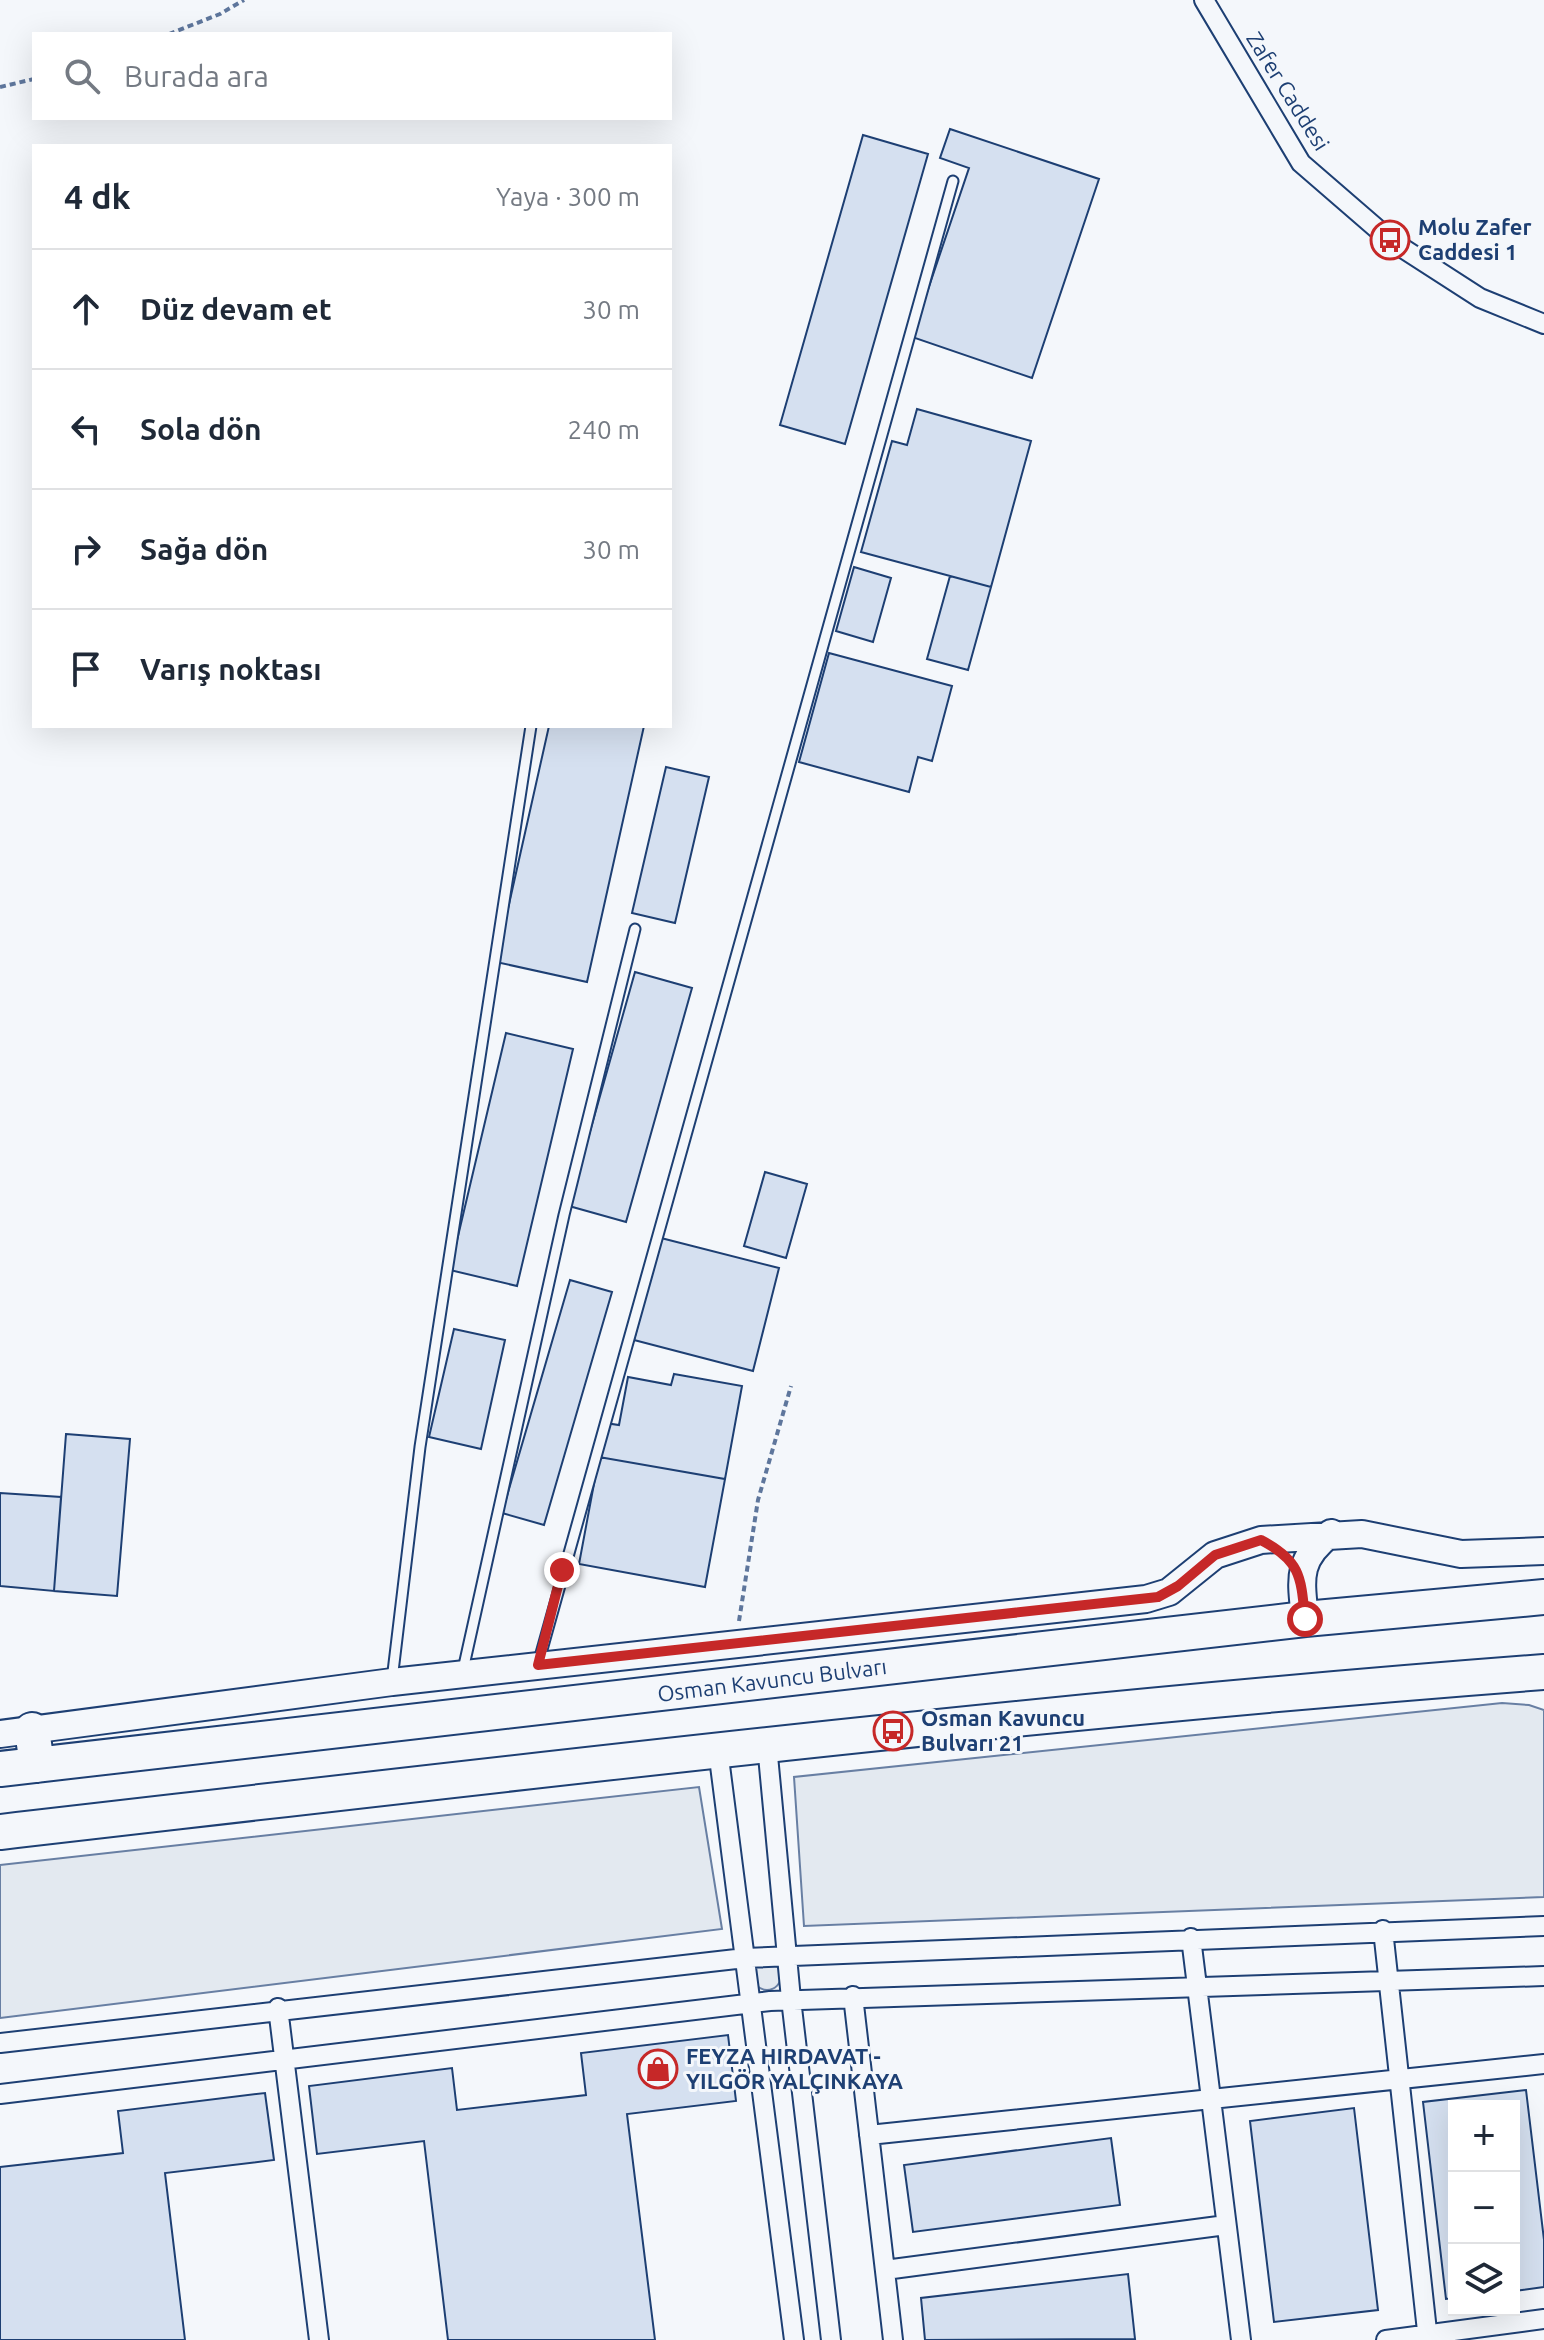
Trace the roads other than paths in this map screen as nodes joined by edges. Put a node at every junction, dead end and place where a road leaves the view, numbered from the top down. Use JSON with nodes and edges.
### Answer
{"nodes":[{"id":1,"x":1204,"y":0,"type":"edge"},
{"id":2,"x":953,"y":181,"type":"dead end"},
{"id":3,"x":1544,"y":324,"type":"edge"},
{"id":4,"x":531,"y":728,"type":"edge"},
{"id":5,"x":635,"y":929,"type":"dead end"},
{"id":6,"x":1331,"y":1533,"type":"junction"},
{"id":7,"x":1261,"y":1540,"type":"junction"},
{"id":8,"x":1544,"y":1551,"type":"edge"},
{"id":9,"x":1300,"y":1574,"type":"junction"},
{"id":10,"x":1544,"y":1597,"type":"edge"},
{"id":11,"x":1305,"y":1619,"type":"junction"},
{"id":12,"x":538,"y":1665,"type":"junction"},
{"id":13,"x":1544,"y":1672,"type":"edge"},
{"id":14,"x":462,"y":1674,"type":"junction"},
{"id":15,"x":392,"y":1682,"type":"junction"},
{"id":16,"x":16,"y":1732,"type":"edge"},
{"id":17,"x":767,"y":1745,"type":"junction"},
{"id":18,"x":718,"y":1750,"type":"junction"},
{"id":19,"x":37,"y":1765,"type":"junction"},
{"id":20,"x":0,"y":1769,"type":"edge"},
{"id":21,"x":0,"y":1832,"type":"edge"},
{"id":22,"x":1544,"y":1926,"type":"edge"},
{"id":23,"x":1383,"y":1930,"type":"junction"},
{"id":24,"x":1191,"y":1938,"type":"junction"},
{"id":25,"x":788,"y":1955,"type":"junction"},
{"id":26,"x":745,"y":1958,"type":"junction"},
{"id":27,"x":1544,"y":1976,"type":"edge"},
{"id":28,"x":1386,"y":1981,"type":"junction"},
{"id":29,"x":1194,"y":1986,"type":"junction"},
{"id":30,"x":853,"y":1996,"type":"junction"},
{"id":31,"x":791,"y":1999,"type":"junction"},
{"id":32,"x":749,"y":2003,"type":"junction"},
{"id":33,"x":278,"y":2008,"type":"junction"},
{"id":34,"x":0,"y":2043,"type":"edge"},
{"id":35,"x":285,"y":2059,"type":"junction"},
{"id":36,"x":1544,"y":2064,"type":"edge"},
{"id":37,"x":1398,"y":2079,"type":"junction"},
{"id":38,"x":0,"y":2094,"type":"edge"},
{"id":39,"x":1209,"y":2099,"type":"junction"},
{"id":40,"x":869,"y":2135,"type":"junction"},
{"id":41,"x":1226,"y":2225,"type":"junction"},
{"id":42,"x":885,"y":2270,"type":"junction"},
{"id":43,"x":1544,"y":2319,"type":"edge"},
{"id":44,"x":1428,"y":2337,"type":"edge"},
{"id":45,"x":319,"y":2340,"type":"edge"},
{"id":46,"x":794,"y":2340,"type":"edge"},
{"id":47,"x":831,"y":2340,"type":"edge"},
{"id":48,"x":893,"y":2340,"type":"edge"},
{"id":49,"x":1241,"y":2340,"type":"edge"},
{"id":50,"x":1386,"y":2340,"type":"edge"}],
"edges":[{"from":1,"to":3,"type":"street","name":"Zafer Caddesi"},
{"from":2,"to":12,"type":"lane"},
{"from":4,"to":15,"type":"lane"},
{"from":5,"to":14,"type":"lane"},
{"from":6,"to":7,"type":"street"},
{"from":6,"to":8,"type":"street"},
{"from":6,"to":9,"type":"street"},
{"from":7,"to":9,"type":"street"},
{"from":7,"to":12,"type":"street"},
{"from":9,"to":11,"type":"street"},
{"from":10,"to":11,"type":"highway","name":"Osman Kavuncu Bulvarı"},
{"from":11,"to":19,"type":"highway","name":"Osman Kavuncu Bulvarı"},
{"from":12,"to":14,"type":"street"},
{"from":13,"to":17,"type":"highway"},
{"from":14,"to":15,"type":"street"},
{"from":15,"to":16,"type":"street"},
{"from":16,"to":19,"type":"highway"},
{"from":17,"to":18,"type":"highway"},
{"from":17,"to":25,"type":"street"},
{"from":18,"to":21,"type":"highway"},
{"from":18,"to":26,"type":"street"},
{"from":19,"to":20,"type":"highway","name":"Osman Kavuncu Bulvarı"},
{"from":22,"to":23,"type":"street"},
{"from":23,"to":24,"type":"street"},
{"from":23,"to":28,"type":"street"},
{"from":24,"to":25,"type":"street"},
{"from":24,"to":29,"type":"street"},
{"from":25,"to":26,"type":"street"},
{"from":25,"to":31,"type":"street"},
{"from":26,"to":32,"type":"street"},
{"from":26,"to":33,"type":"street"},
{"from":27,"to":28,"type":"street"},
{"from":28,"to":29,"type":"street"},
{"from":28,"to":37,"type":"street"},
{"from":29,"to":30,"type":"street"},
{"from":29,"to":39,"type":"street"},
{"from":30,"to":31,"type":"street"},
{"from":30,"to":40,"type":"street"},
{"from":31,"to":32,"type":"street"},
{"from":31,"to":47,"type":"street"},
{"from":32,"to":35,"type":"street"},
{"from":32,"to":46,"type":"street"},
{"from":33,"to":34,"type":"street"},
{"from":33,"to":35,"type":"street"},
{"from":35,"to":38,"type":"street"},
{"from":35,"to":45,"type":"street"},
{"from":36,"to":37,"type":"street"},
{"from":37,"to":39,"type":"street"},
{"from":37,"to":44,"type":"street"},
{"from":39,"to":40,"type":"street"},
{"from":39,"to":41,"type":"street"},
{"from":40,"to":42,"type":"street"},
{"from":41,"to":42,"type":"street"},
{"from":41,"to":49,"type":"street"},
{"from":42,"to":48,"type":"street"},
{"from":43,"to":44,"type":"street"},
{"from":44,"to":50,"type":"street"}]}
